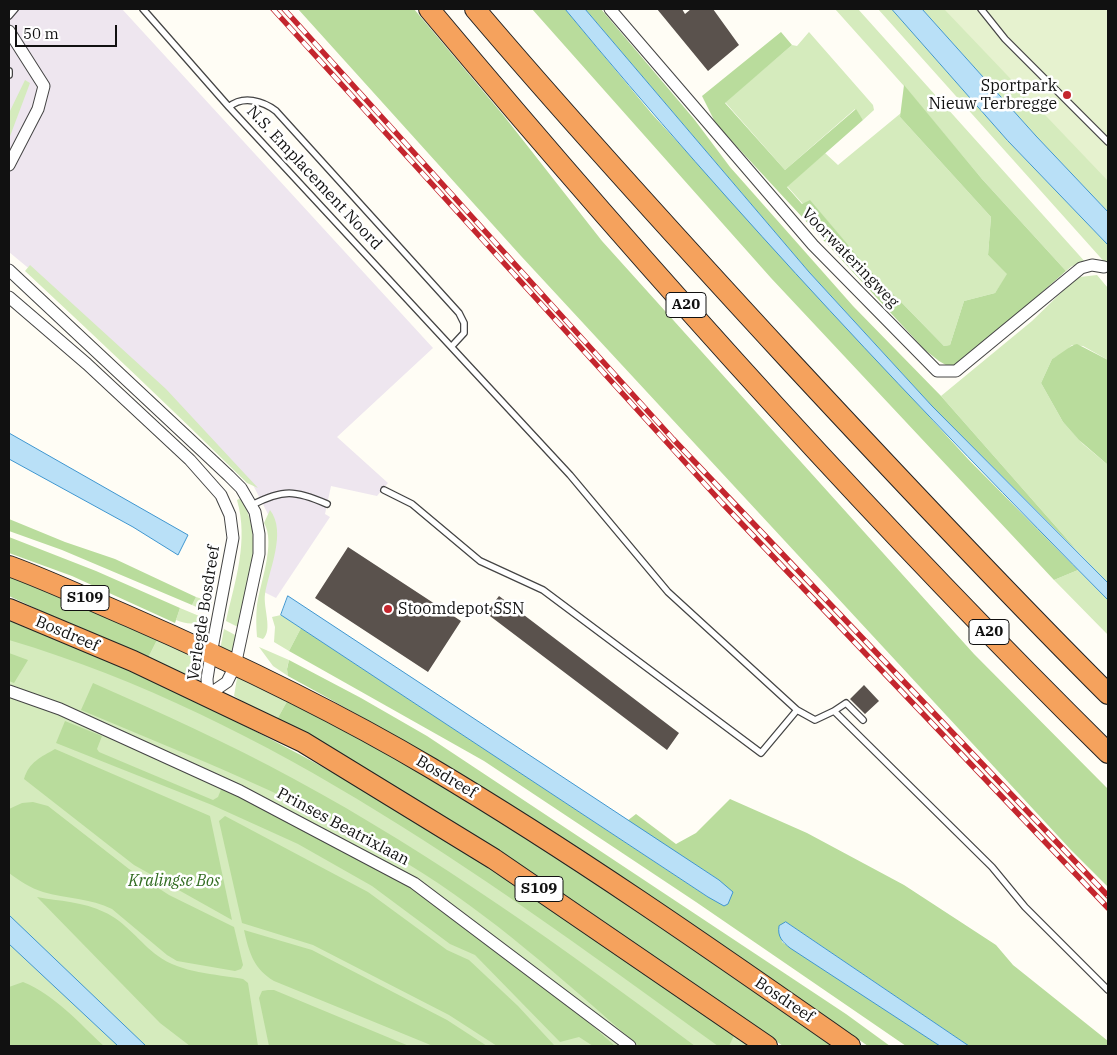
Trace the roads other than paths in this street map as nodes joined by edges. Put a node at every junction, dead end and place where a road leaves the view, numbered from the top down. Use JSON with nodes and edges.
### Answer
{"nodes":[{"id":1,"x":15,"y":9,"type":"edge"},
{"id":2,"x":143,"y":9,"type":"edge"},
{"id":3,"x":429,"y":9,"type":"edge"},
{"id":4,"x":475,"y":9,"type":"edge"},
{"id":5,"x":610,"y":9,"type":"edge"},
{"id":6,"x":981,"y":9,"type":"edge"},
{"id":7,"x":9,"y":16,"type":"edge"},
{"id":8,"x":9,"y":31,"type":"edge"},
{"id":9,"x":229,"y":107,"type":"junction"},
{"id":10,"x":1108,"y":142,"type":"edge"},
{"id":11,"x":11,"y":162,"type":"edge"},
{"id":12,"x":9,"y":176,"type":"edge"},
{"id":13,"x":1104,"y":267,"type":"dead end"},
{"id":14,"x":9,"y":270,"type":"edge"},
{"id":15,"x":9,"y":297,"type":"edge"},
{"id":16,"x":452,"y":346,"type":"junction"},
{"id":17,"x":384,"y":490,"type":"dead end"},
{"id":18,"x":252,"y":504,"type":"junction"},
{"id":19,"x":327,"y":504,"type":"dead end"},
{"id":20,"x":9,"y":566,"type":"edge"},
{"id":21,"x":9,"y":609,"type":"edge"},
{"id":22,"x":211,"y":654,"type":"junction"},
{"id":23,"x":235,"y":666,"type":"junction"},
{"id":24,"x":9,"y":690,"type":"edge"},
{"id":25,"x":1108,"y":694,"type":"edge"},
{"id":26,"x":208,"y":695,"type":"junction"},
{"id":27,"x":797,"y":710,"type":"junction"},
{"id":28,"x":834,"y":711,"type":"junction"},
{"id":29,"x":863,"y":720,"type":"dead end"},
{"id":30,"x":1108,"y":753,"type":"edge"},
{"id":31,"x":1108,"y":990,"type":"edge"},
{"id":32,"x":630,"y":1046,"type":"edge"},
{"id":33,"x":767,"y":1046,"type":"edge"},
{"id":34,"x":850,"y":1046,"type":"edge"}],
"edges":[{"from":1,"to":7,"type":"lane"},
{"from":2,"to":9,"type":"lane","name":"N.S. Emplacement Noord"},
{"from":3,"to":30,"type":"highway","number":"A20"},
{"from":4,"to":25,"type":"highway","number":"A20"},
{"from":5,"to":13,"type":"street","name":"Voorwateringweg"},
{"from":6,"to":10,"type":"lane"},
{"from":8,"to":11,"type":"street"},
{"from":9,"to":16,"type":"lane","name":"N.S. Emplacement Noord"},
{"from":9,"to":16,"type":"lane"},
{"from":11,"to":12,"type":"street"},
{"from":14,"to":18,"type":"street","name":"Verlegde Bosdreef"},
{"from":15,"to":22,"type":"street","name":"Verlegde Bosdreef"},
{"from":16,"to":27,"type":"lane","name":"N.S. Emplacement Noord"},
{"from":17,"to":27,"type":"lane"},
{"from":18,"to":19,"type":"lane"},
{"from":18,"to":23,"type":"street","name":"Verlegde Bosdreef"},
{"from":20,"to":22,"type":"highway","name":"Bosdreef","number":"S109"},
{"from":21,"to":26,"type":"highway","name":"Bosdreef","number":"S109"},
{"from":22,"to":23,"type":"highway","name":"Bosdreef","number":"S109"},
{"from":22,"to":26,"type":"street","name":"Verlegde Bosdreef"},
{"from":23,"to":26,"type":"street","name":"Verlegde Bosdreef"},
{"from":23,"to":34,"type":"highway","name":"Bosdreef","number":"S109"},
{"from":24,"to":32,"type":"street","name":"Prinses Beatrixlaan"},
{"from":26,"to":33,"type":"highway","name":"Bosdreef","number":"S109"},
{"from":27,"to":28,"type":"lane"},
{"from":28,"to":29,"type":"lane"},
{"from":28,"to":31,"type":"lane"}]}
